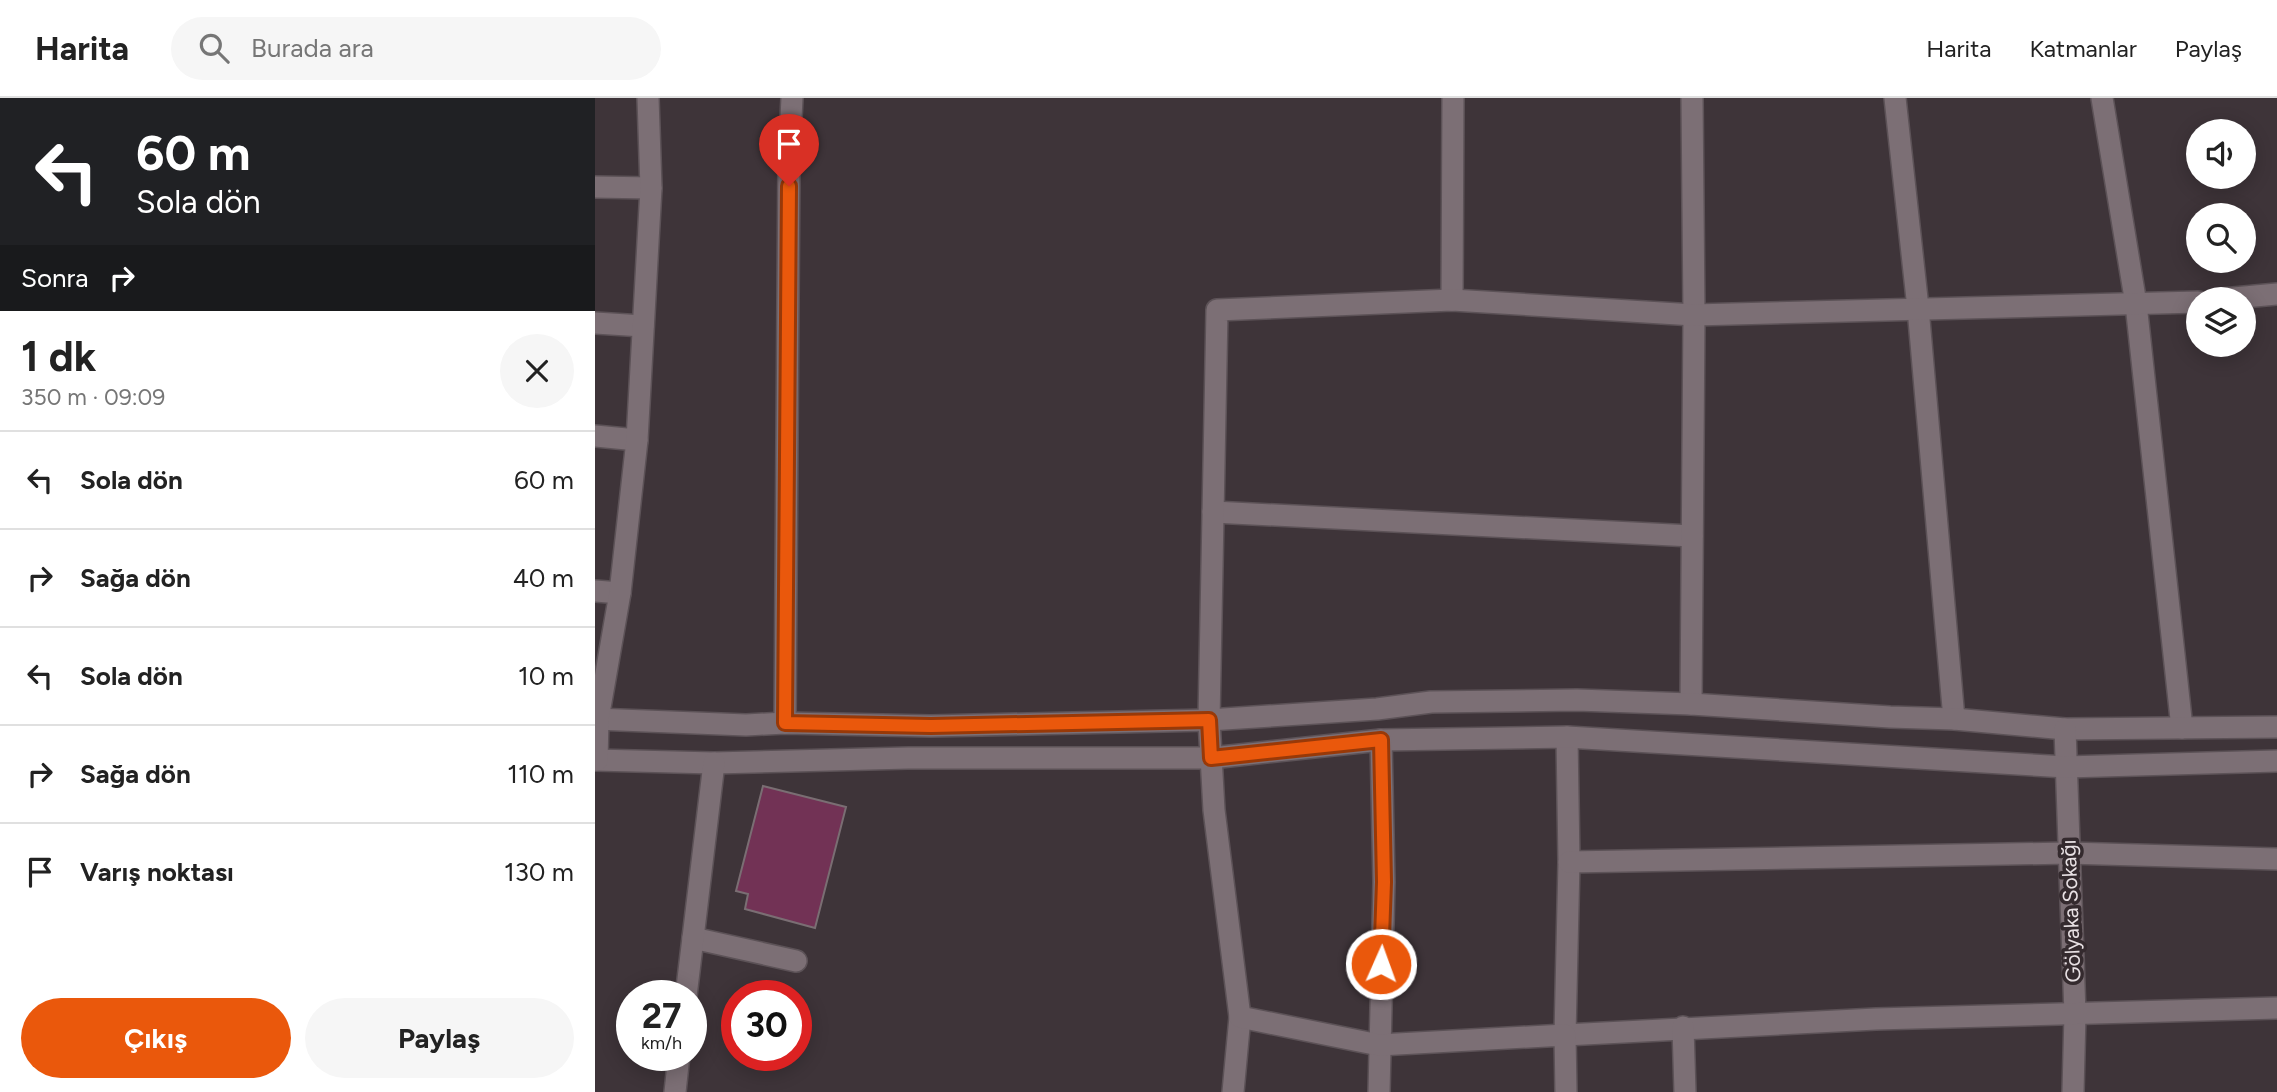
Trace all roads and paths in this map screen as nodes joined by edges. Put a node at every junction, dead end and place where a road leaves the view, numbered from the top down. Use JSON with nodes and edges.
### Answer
{"nodes":[{"id":1,"x":648,"y":98,"type":"edge"},
{"id":2,"x":792,"y":98,"type":"edge"},
{"id":3,"x":1453,"y":98,"type":"edge"},
{"id":4,"x":1692,"y":98,"type":"edge"},
{"id":5,"x":1895,"y":98,"type":"edge"},
{"id":6,"x":2102,"y":98,"type":"edge"},
{"id":7,"x":595,"y":187,"type":"edge"},
{"id":8,"x":651,"y":188,"type":"junction"},
{"id":9,"x":2277,"y":294,"type":"edge"},
{"id":10,"x":2256,"y":296,"type":"edge"},
{"id":11,"x":1452,"y":300,"type":"junction"},
{"id":12,"x":2186,"y":302,"type":"edge"},
{"id":13,"x":2136,"y":304,"type":"junction"},
{"id":14,"x":1917,"y":308,"type":"junction"},
{"id":15,"x":1694,"y":315,"type":"junction"},
{"id":16,"x":595,"y":323,"type":"edge"},
{"id":17,"x":643,"y":326,"type":"junction"},
{"id":18,"x":595,"y":436,"type":"edge"},
{"id":19,"x":637,"y":440,"type":"junction"},
{"id":20,"x":1213,"y":512,"type":"junction"},
{"id":21,"x":1692,"y":536,"type":"junction"},
{"id":22,"x":595,"y":590,"type":"edge"},
{"id":23,"x":620,"y":593,"type":"junction"},
{"id":24,"x":1691,"y":704,"type":"junction"},
{"id":25,"x":597,"y":719,"type":"edge"},
{"id":26,"x":1954,"y":719,"type":"junction"},
{"id":27,"x":1209,"y":720,"type":"junction"},
{"id":28,"x":785,"y":723,"type":"junction"},
{"id":29,"x":2277,"y":727,"type":"edge"},
{"id":30,"x":2182,"y":728,"type":"junction"},
{"id":31,"x":2065,"y":729,"type":"junction"},
{"id":32,"x":1567,"y":737,"type":"junction"},
{"id":33,"x":1381,"y":740,"type":"junction"},
{"id":34,"x":1211,"y":758,"type":"junction"},
{"id":35,"x":596,"y":760,"type":"edge"},
{"id":36,"x":2277,"y":761,"type":"edge"},
{"id":37,"x":714,"y":764,"type":"junction"},
{"id":38,"x":2066,"y":767,"type":"junction"},
{"id":39,"x":2068,"y":853,"type":"junction"},
{"id":40,"x":2277,"y":859,"type":"edge"},
{"id":41,"x":1569,"y":862,"type":"junction"},
{"id":42,"x":693,"y":938,"type":"junction"},
{"id":43,"x":796,"y":961,"type":"dead end"},
{"id":44,"x":688,"y":980,"type":"edge"},
{"id":45,"x":2277,"y":1008,"type":"edge"},
{"id":46,"x":2075,"y":1014,"type":"junction"},
{"id":47,"x":1240,"y":1017,"type":"junction"},
{"id":48,"x":1683,"y":1027,"type":"junction"},
{"id":49,"x":1565,"y":1035,"type":"junction"},
{"id":50,"x":1379,"y":1045,"type":"junction"},
{"id":51,"x":677,"y":1071,"type":"edge"},
{"id":52,"x":675,"y":1092,"type":"edge"},
{"id":53,"x":1233,"y":1092,"type":"edge"},
{"id":54,"x":1379,"y":1092,"type":"edge"},
{"id":55,"x":1566,"y":1092,"type":"edge"},
{"id":56,"x":1685,"y":1092,"type":"edge"},
{"id":57,"x":2073,"y":1092,"type":"edge"}],
"edges":[{"from":1,"to":8,"type":"street"},
{"from":2,"to":28,"type":"street"},
{"from":3,"to":11,"type":"street"},
{"from":4,"to":15,"type":"street"},
{"from":5,"to":14,"type":"street"},
{"from":6,"to":13,"type":"street"},
{"from":7,"to":8,"type":"street"},
{"from":8,"to":17,"type":"street"},
{"from":9,"to":10,"type":"street"},
{"from":11,"to":15,"type":"street"},
{"from":11,"to":20,"type":"street"},
{"from":12,"to":13,"type":"street"},
{"from":13,"to":14,"type":"street"},
{"from":13,"to":30,"type":"street"},
{"from":14,"to":15,"type":"street"},
{"from":14,"to":26,"type":"street"},
{"from":15,"to":21,"type":"street"},
{"from":16,"to":17,"type":"street"},
{"from":17,"to":19,"type":"street"},
{"from":18,"to":19,"type":"street"},
{"from":19,"to":23,"type":"street"},
{"from":20,"to":21,"type":"street"},
{"from":20,"to":27,"type":"street"},
{"from":21,"to":24,"type":"street"},
{"from":22,"to":23,"type":"street"},
{"from":23,"to":25,"type":"street"},
{"from":24,"to":26,"type":"street"},
{"from":24,"to":27,"type":"street"},
{"from":25,"to":28,"type":"street"},
{"from":25,"to":35,"type":"street"},
{"from":26,"to":31,"type":"street"},
{"from":27,"to":28,"type":"street"},
{"from":27,"to":34,"type":"street"},
{"from":29,"to":30,"type":"street"},
{"from":30,"to":31,"type":"street"},
{"from":31,"to":38,"type":"street","name":"Gölyaka Sokağı"},
{"from":32,"to":33,"type":"street"},
{"from":32,"to":38,"type":"street"},
{"from":32,"to":41,"type":"street"},
{"from":33,"to":34,"type":"street"},
{"from":33,"to":50,"type":"street"},
{"from":34,"to":37,"type":"street"},
{"from":34,"to":47,"type":"street"},
{"from":35,"to":37,"type":"street"},
{"from":36,"to":38,"type":"street"},
{"from":37,"to":42,"type":"street"},
{"from":38,"to":39,"type":"street","name":"Gölyaka Sokağı"},
{"from":39,"to":40,"type":"street"},
{"from":39,"to":41,"type":"street"},
{"from":39,"to":46,"type":"street","name":"Gölyaka Sokağı"},
{"from":41,"to":49,"type":"street"},
{"from":42,"to":43,"type":"street"},
{"from":42,"to":44,"type":"street"},
{"from":45,"to":46,"type":"street"},
{"from":46,"to":48,"type":"street"},
{"from":46,"to":57,"type":"street","name":"Gölyaka Sokağı"},
{"from":47,"to":50,"type":"street"},
{"from":47,"to":53,"type":"street"},
{"from":48,"to":49,"type":"street"},
{"from":48,"to":56,"type":"street"},
{"from":49,"to":50,"type":"street"},
{"from":49,"to":55,"type":"street"},
{"from":50,"to":54,"type":"street"},
{"from":51,"to":52,"type":"street"}]}
